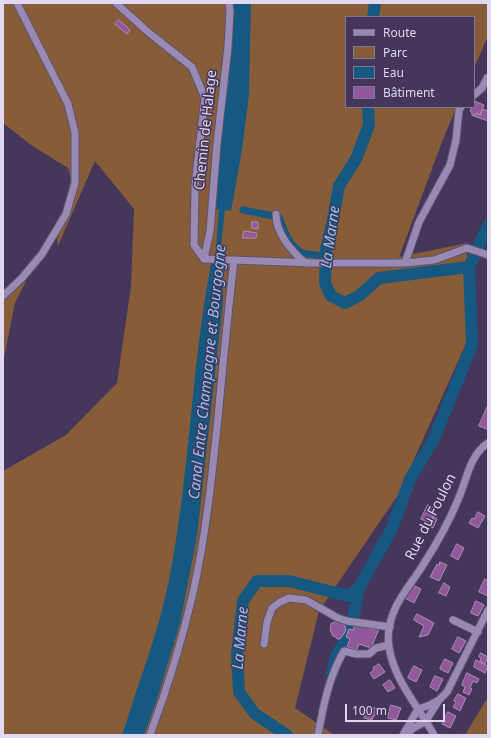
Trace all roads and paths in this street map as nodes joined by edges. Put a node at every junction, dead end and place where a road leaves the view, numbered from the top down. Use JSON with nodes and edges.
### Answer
{"nodes":[{"id":1,"x":17,"y":3,"type":"edge"},
{"id":2,"x":116,"y":3,"type":"edge"},
{"id":3,"x":229,"y":3,"type":"edge"},
{"id":4,"x":487,"y":78,"type":"dead end"},
{"id":5,"x":475,"y":94,"type":"edge"},
{"id":6,"x":460,"y":108,"type":"edge"},
{"id":7,"x":276,"y":216,"type":"dead end"},
{"id":8,"x":486,"y":255,"type":"edge"},
{"id":9,"x":204,"y":258,"type":"junction"},
{"id":10,"x":230,"y":260,"type":"junction"},
{"id":11,"x":305,"y":263,"type":"junction"},
{"id":12,"x":405,"y":263,"type":"junction"},
{"id":13,"x":3,"y":296,"type":"edge"},
{"id":14,"x":488,"y":443,"type":"edge"},
{"id":15,"x":488,"y":610,"type":"edge"},
{"id":16,"x":453,"y":620,"type":"dead end"},
{"id":17,"x":390,"y":627,"type":"junction"},
{"id":18,"x":478,"y":632,"type":"junction"},
{"id":19,"x":264,"y":644,"type":"dead end"},
{"id":20,"x":389,"y":646,"type":"junction"},
{"id":21,"x":440,"y":700,"type":"junction"},
{"id":22,"x":418,"y":709,"type":"junction"},
{"id":23,"x":426,"y":721,"type":"junction"},
{"id":24,"x":150,"y":735,"type":"edge"},
{"id":25,"x":318,"y":735,"type":"edge"},
{"id":26,"x":403,"y":735,"type":"edge"},
{"id":27,"x":407,"y":735,"type":"edge"},
{"id":28,"x":434,"y":735,"type":"edge"}],
"edges":[{"from":1,"to":13,"type":"street"},
{"from":2,"to":9,"type":"street"},
{"from":3,"to":9,"type":"street","name":"Chemin de Halage"},
{"from":4,"to":5,"type":"street"},
{"from":6,"to":12,"type":"street"},
{"from":7,"to":11,"type":"street"},
{"from":8,"to":12,"type":"street"},
{"from":9,"to":10,"type":"street"},
{"from":10,"to":11,"type":"street"},
{"from":10,"to":24,"type":"street"},
{"from":11,"to":12,"type":"street"},
{"from":14,"to":17,"type":"street","name":"Rue du Foulon"},
{"from":15,"to":18,"type":"street"},
{"from":16,"to":18,"type":"street"},
{"from":17,"to":19,"type":"street"},
{"from":17,"to":20,"type":"street","name":"Rue du Foulon"},
{"from":18,"to":21,"type":"street"},
{"from":20,"to":22,"type":"street","name":"Rue du Foulon"},
{"from":20,"to":25,"type":"street"},
{"from":21,"to":22,"type":"street"},
{"from":21,"to":23,"type":"street"},
{"from":22,"to":23,"type":"street","name":"Rue du Foulon"},
{"from":22,"to":26,"type":"street"},
{"from":23,"to":27,"type":"street"},
{"from":23,"to":28,"type":"street","name":"Rue du Foulon"}]}
